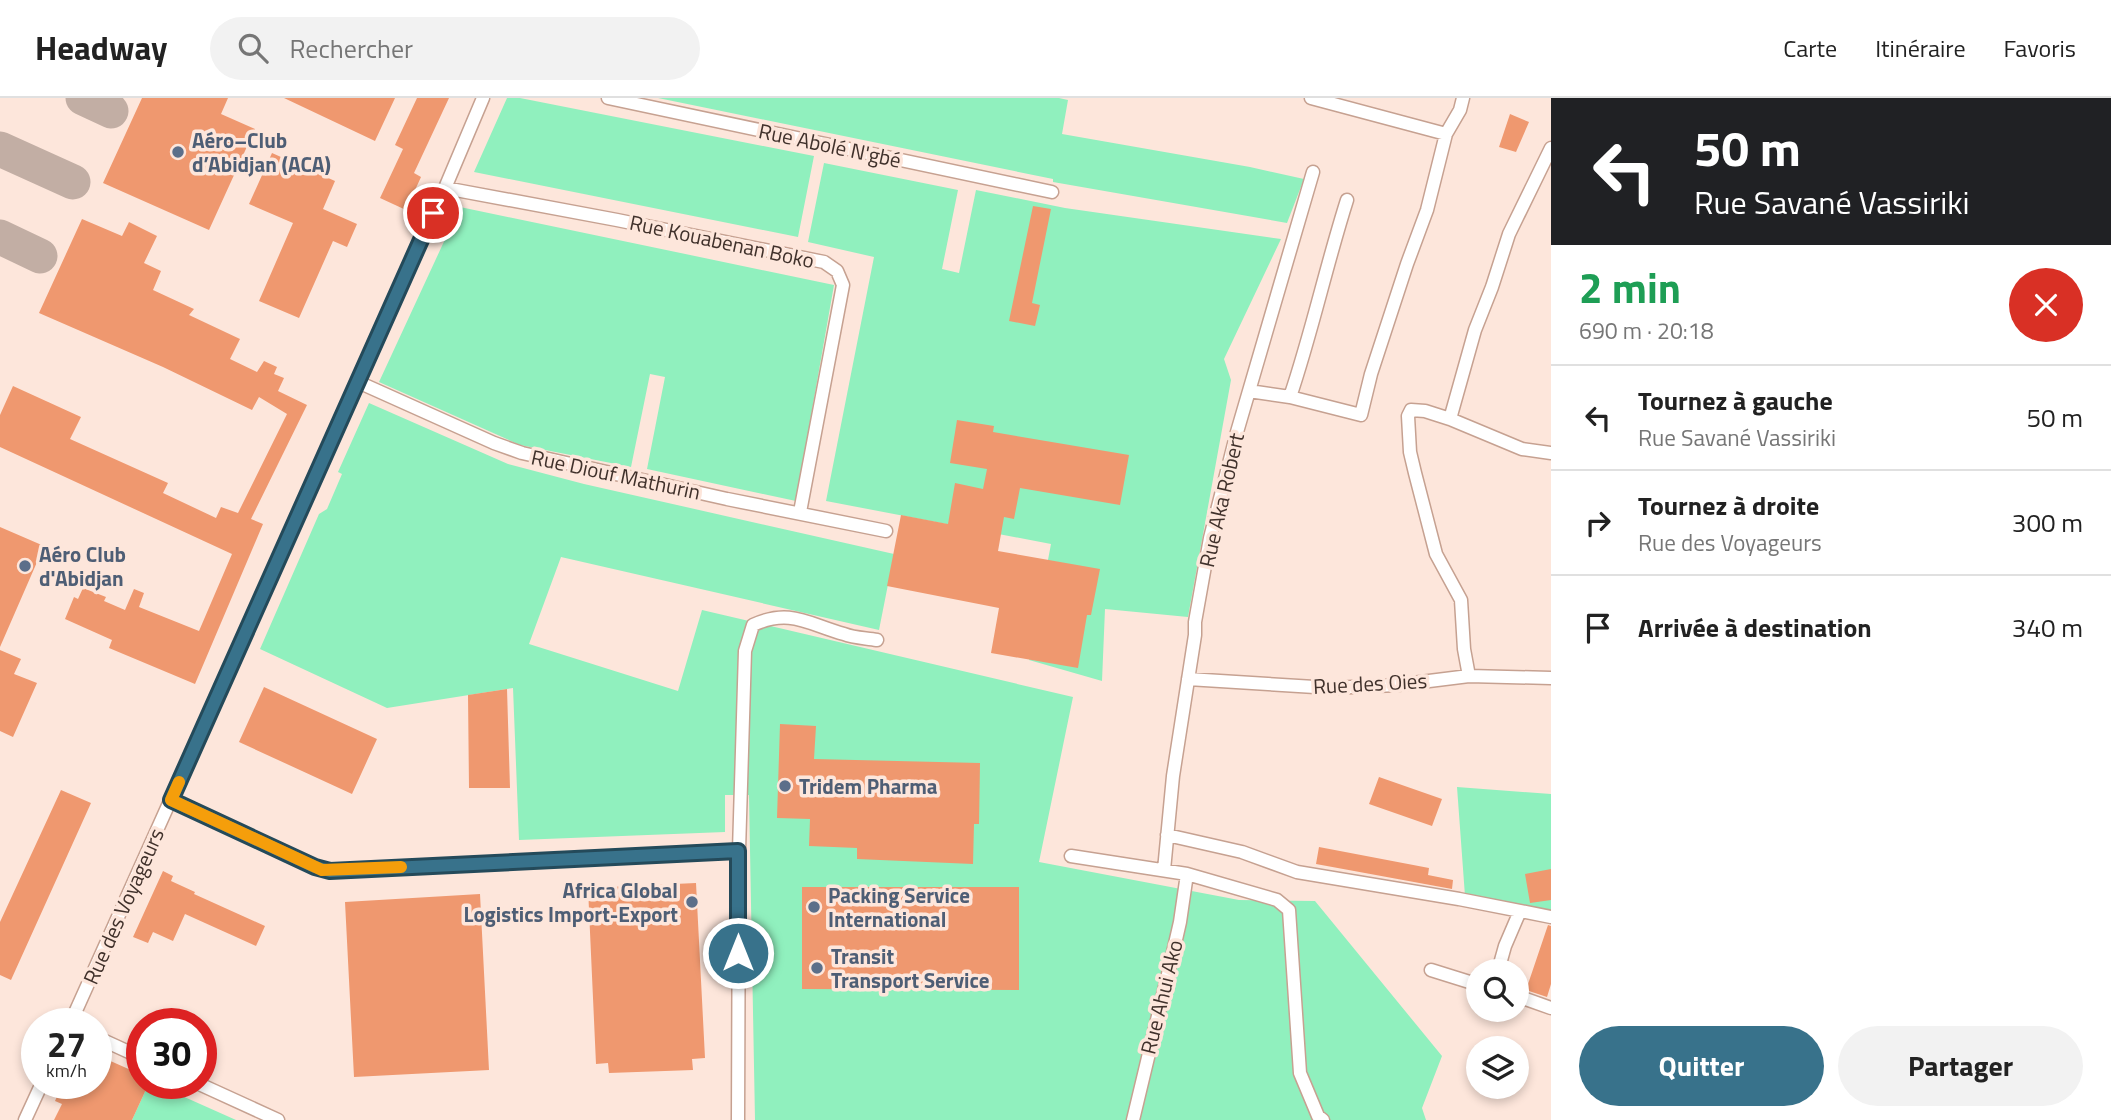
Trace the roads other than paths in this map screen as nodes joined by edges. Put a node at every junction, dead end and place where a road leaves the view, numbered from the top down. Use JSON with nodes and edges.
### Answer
{"nodes":[{"id":1,"x":483,"y":98,"type":"edge"},
{"id":2,"x":608,"y":98,"type":"edge"},
{"id":3,"x":1311,"y":98,"type":"edge"},
{"id":4,"x":1463,"y":98,"type":"edge"},
{"id":5,"x":1446,"y":134,"type":"junction"},
{"id":6,"x":1551,"y":148,"type":"edge"},
{"id":7,"x":1313,"y":172,"type":"dead end"},
{"id":8,"x":445,"y":188,"type":"junction"},
{"id":9,"x":1052,"y":192,"type":"dead end"},
{"id":10,"x":1347,"y":200,"type":"dead end"},
{"id":11,"x":358,"y":382,"type":"junction"},
{"id":12,"x":1249,"y":391,"type":"junction"},
{"id":13,"x":1290,"y":397,"type":"junction"},
{"id":14,"x":1450,"y":419,"type":"junction"},
{"id":15,"x":1551,"y":453,"type":"edge"},
{"id":16,"x":800,"y":512,"type":"junction"},
{"id":17,"x":886,"y":531,"type":"dead end"},
{"id":18,"x":877,"y":640,"type":"dead end"},
{"id":19,"x":1469,"y":676,"type":"junction"},
{"id":20,"x":1551,"y":678,"type":"edge"},
{"id":21,"x":1188,"y":679,"type":"junction"},
{"id":22,"x":171,"y":800,"type":"junction"},
{"id":23,"x":1167,"y":835,"type":"junction"},
{"id":24,"x":738,"y":851,"type":"junction"},
{"id":25,"x":1071,"y":856,"type":"dead end"},
{"id":26,"x":1164,"y":870,"type":"junction"},
{"id":27,"x":1187,"y":874,"type":"junction"},
{"id":28,"x":1520,"y":911,"type":"junction"},
{"id":29,"x":1551,"y":918,"type":"edge"},
{"id":30,"x":1501,"y":959,"type":"edge"},
{"id":31,"x":1431,"y":970,"type":"dead end"},
{"id":32,"x":1466,"y":981,"type":"edge"},
{"id":33,"x":1529,"y":1000,"type":"edge"},
{"id":34,"x":77,"y":1008,"type":"edge"},
{"id":35,"x":1551,"y":1008,"type":"edge"},
{"id":36,"x":217,"y":1092,"type":"edge"},
{"id":37,"x":35,"y":1099,"type":"edge"},
{"id":38,"x":25,"y":1120,"type":"edge"},
{"id":39,"x":278,"y":1120,"type":"edge"},
{"id":40,"x":738,"y":1120,"type":"edge"},
{"id":41,"x":1133,"y":1120,"type":"edge"},
{"id":42,"x":1323,"y":1120,"type":"edge"}],
"edges":[{"from":1,"to":8,"type":"street","name":"Rue des Voyageurs"},
{"from":2,"to":9,"type":"street","name":"Rue Abolé N'gbé"},
{"from":3,"to":5,"type":"street"},
{"from":4,"to":5,"type":"street"},
{"from":5,"to":13,"type":"street"},
{"from":6,"to":14,"type":"street"},
{"from":7,"to":12,"type":"street","name":"Rue Aka Robert"},
{"from":8,"to":11,"type":"street","name":"Rue des Voyageurs"},
{"from":8,"to":16,"type":"street","name":"Rue Kouabenan Boko"},
{"from":10,"to":13,"type":"street"},
{"from":11,"to":16,"type":"street","name":"Rue Diouf Mathurin"},
{"from":11,"to":22,"type":"street","name":"Rue des Voyageurs"},
{"from":12,"to":13,"type":"street"},
{"from":12,"to":21,"type":"street","name":"Rue Aka Robert"},
{"from":14,"to":15,"type":"street"},
{"from":14,"to":19,"type":"street"},
{"from":16,"to":17,"type":"street","name":"Rue Diouf Mathurin"},
{"from":18,"to":24,"type":"street"},
{"from":19,"to":20,"type":"street","name":"Rue des Oies"},
{"from":19,"to":21,"type":"street","name":"Rue des Oies"},
{"from":21,"to":23,"type":"street","name":"Rue Aka Robert"},
{"from":22,"to":24,"type":"street"},
{"from":22,"to":34,"type":"street","name":"Rue des Voyageurs"},
{"from":23,"to":26,"type":"street","name":"Rue Aka Robert"},
{"from":23,"to":28,"type":"street"},
{"from":24,"to":40,"type":"street"},
{"from":25,"to":26,"type":"street"},
{"from":26,"to":27,"type":"street"},
{"from":27,"to":41,"type":"street","name":"Rue Ahui Ako"},
{"from":27,"to":42,"type":"street"},
{"from":28,"to":29,"type":"street"},
{"from":28,"to":30,"type":"street"},
{"from":31,"to":32,"type":"street"},
{"from":33,"to":35,"type":"street"},
{"from":36,"to":39,"type":"street"},
{"from":37,"to":38,"type":"street"}]}
